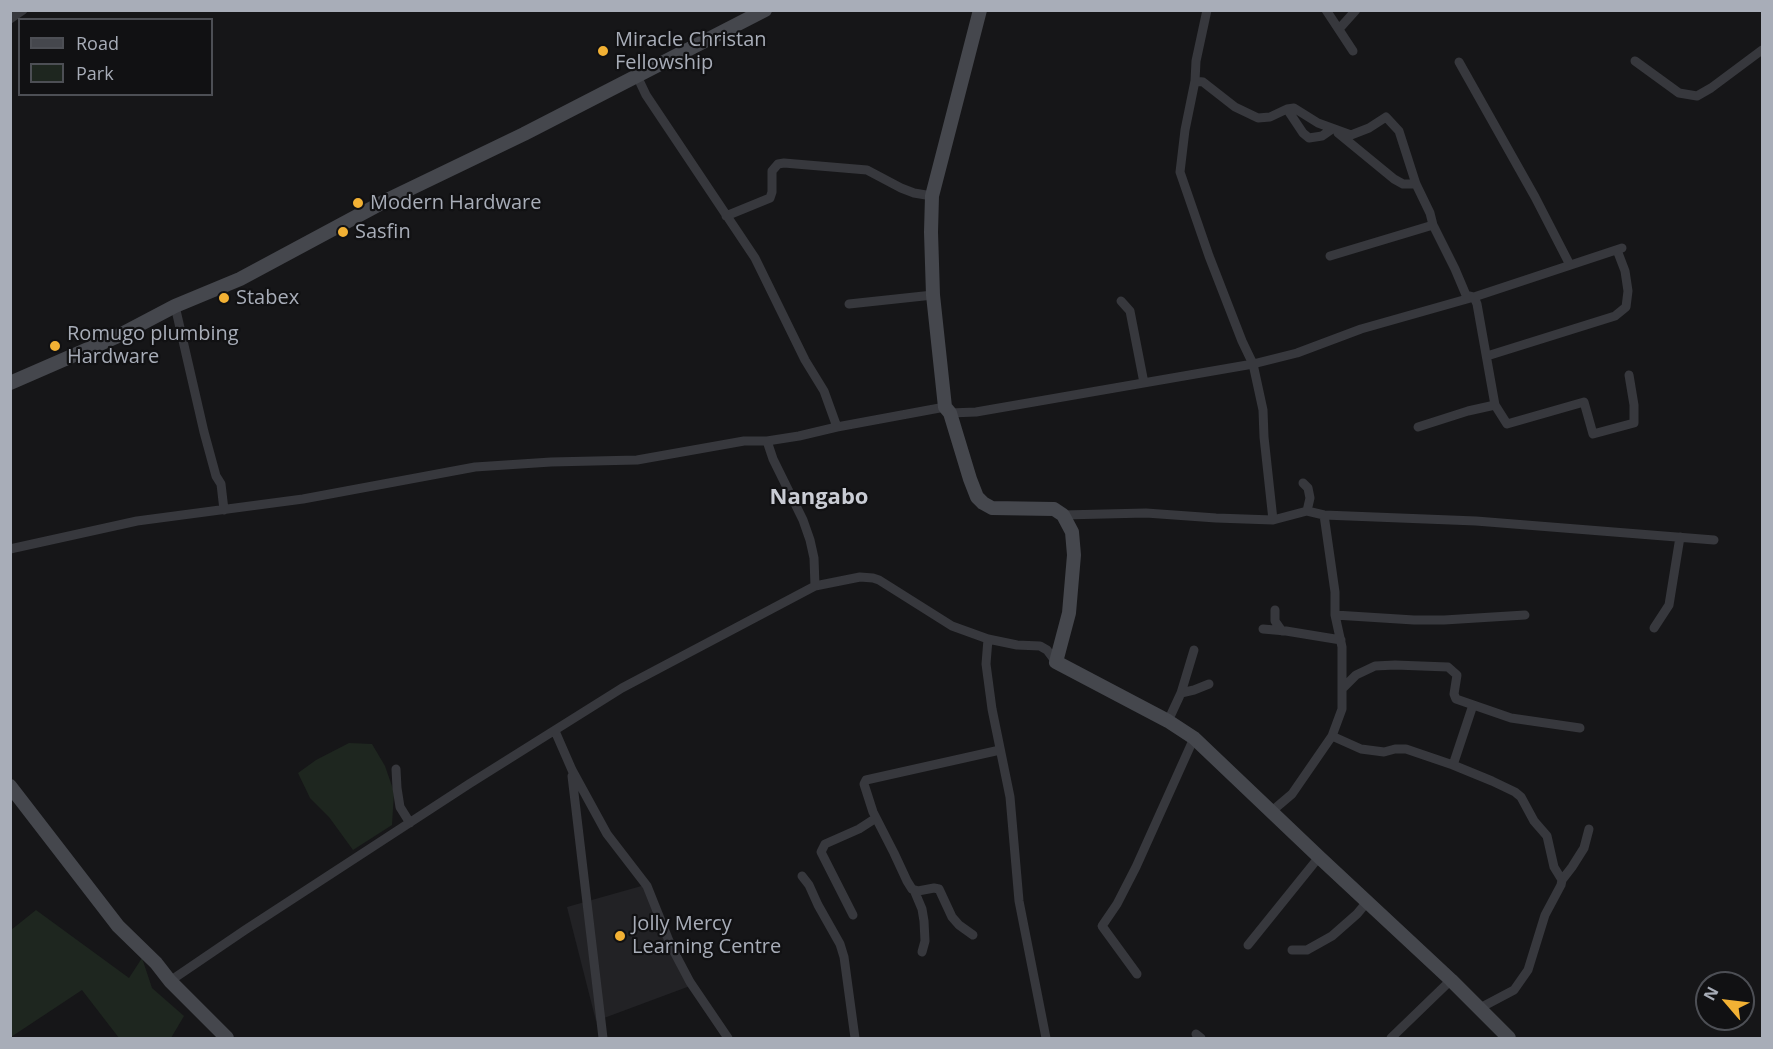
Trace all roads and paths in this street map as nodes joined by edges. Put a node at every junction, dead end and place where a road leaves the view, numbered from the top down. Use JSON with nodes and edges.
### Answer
{"nodes":[{"id":1,"x":23,"y":10,"type":"edge"},
{"id":2,"x":765,"y":10,"type":"edge"},
{"id":3,"x":980,"y":10,"type":"edge"},
{"id":4,"x":1207,"y":10,"type":"edge"},
{"id":5,"x":1326,"y":10,"type":"edge"},
{"id":6,"x":1356,"y":10,"type":"edge"},
{"id":7,"x":10,"y":19,"type":"edge"},
{"id":8,"x":1339,"y":29,"type":"junction"},
{"id":9,"x":1762,"y":50,"type":"edge"},
{"id":10,"x":1353,"y":51,"type":"dead end"},
{"id":11,"x":1635,"y":61,"type":"dead end"},
{"id":12,"x":1459,"y":62,"type":"dead end"},
{"id":13,"x":636,"y":76,"type":"junction"},
{"id":14,"x":1196,"y":81,"type":"junction"},
{"id":15,"x":1287,"y":109,"type":"junction"},
{"id":16,"x":1333,"y":130,"type":"junction"},
{"id":17,"x":1416,"y":184,"type":"junction"},
{"id":18,"x":932,"y":196,"type":"junction"},
{"id":19,"x":726,"y":216,"type":"junction"},
{"id":20,"x":1433,"y":225,"type":"junction"},
{"id":21,"x":1330,"y":256,"type":"dead end"},
{"id":22,"x":1570,"y":265,"type":"junction"},
{"id":23,"x":933,"y":295,"type":"junction"},
{"id":24,"x":1474,"y":297,"type":"junction"},
{"id":25,"x":1121,"y":301,"type":"dead end"},
{"id":26,"x":849,"y":304,"type":"dead end"},
{"id":27,"x":175,"y":306,"type":"junction"},
{"id":28,"x":1487,"y":356,"type":"junction"},
{"id":29,"x":1253,"y":364,"type":"junction"},
{"id":30,"x":1629,"y":375,"type":"dead end"},
{"id":31,"x":1144,"y":382,"type":"junction"},
{"id":32,"x":10,"y":383,"type":"edge"},
{"id":33,"x":1496,"y":405,"type":"junction"},
{"id":34,"x":947,"y":410,"type":"junction"},
{"id":35,"x":837,"y":427,"type":"junction"},
{"id":36,"x":1418,"y":427,"type":"dead end"},
{"id":37,"x":768,"y":441,"type":"junction"},
{"id":38,"x":1303,"y":483,"type":"dead end"},
{"id":39,"x":224,"y":510,"type":"junction"},
{"id":40,"x":1307,"y":511,"type":"junction"},
{"id":41,"x":1063,"y":515,"type":"junction"},
{"id":42,"x":1324,"y":515,"type":"junction"},
{"id":43,"x":1273,"y":520,"type":"junction"},
{"id":44,"x":1680,"y":537,"type":"junction"},
{"id":45,"x":1714,"y":540,"type":"dead end"},
{"id":46,"x":10,"y":549,"type":"edge"},
{"id":47,"x":815,"y":586,"type":"junction"},
{"id":48,"x":1275,"y":610,"type":"dead end"},
{"id":49,"x":1335,"y":615,"type":"junction"},
{"id":50,"x":1525,"y":615,"type":"dead end"},
{"id":51,"x":1654,"y":628,"type":"dead end"},
{"id":52,"x":1263,"y":629,"type":"dead end"},
{"id":53,"x":1282,"y":631,"type":"junction"},
{"id":54,"x":988,"y":639,"type":"junction"},
{"id":55,"x":1341,"y":640,"type":"junction"},
{"id":56,"x":1194,"y":650,"type":"dead end"},
{"id":57,"x":1056,"y":662,"type":"junction"},
{"id":58,"x":1209,"y":684,"type":"dead end"},
{"id":59,"x":1343,"y":688,"type":"junction"},
{"id":60,"x":1181,"y":693,"type":"junction"},
{"id":61,"x":1473,"y":705,"type":"junction"},
{"id":62,"x":1168,"y":721,"type":"junction"},
{"id":63,"x":1580,"y":728,"type":"dead end"},
{"id":64,"x":555,"y":730,"type":"junction"},
{"id":65,"x":1332,"y":736,"type":"junction"},
{"id":66,"x":1194,"y":738,"type":"junction"},
{"id":67,"x":1000,"y":750,"type":"junction"},
{"id":68,"x":1453,"y":765,"type":"junction"},
{"id":69,"x":396,"y":769,"type":"dead end"},
{"id":70,"x":572,"y":770,"type":"junction"},
{"id":71,"x":10,"y":786,"type":"edge"},
{"id":72,"x":1272,"y":811,"type":"junction"},
{"id":73,"x":876,"y":818,"type":"junction"},
{"id":74,"x":410,"y":823,"type":"junction"},
{"id":75,"x":1589,"y":829,"type":"dead end"},
{"id":76,"x":1318,"y":857,"type":"junction"},
{"id":77,"x":802,"y":876,"type":"dead end"},
{"id":78,"x":1562,"y":880,"type":"junction"},
{"id":79,"x":914,"y":890,"type":"junction"},
{"id":80,"x":1367,"y":902,"type":"junction"},
{"id":81,"x":853,"y":915,"type":"dead end"},
{"id":82,"x":973,"y":935,"type":"dead end"},
{"id":83,"x":1248,"y":945,"type":"dead end"},
{"id":84,"x":1292,"y":950,"type":"dead end"},
{"id":85,"x":922,"y":952,"type":"dead end"},
{"id":86,"x":1137,"y":974,"type":"dead end"},
{"id":87,"x":1451,"y":980,"type":"junction"},
{"id":88,"x":170,"y":981,"type":"junction"},
{"id":89,"x":1480,"y":1008,"type":"junction"},
{"id":90,"x":226,"y":1038,"type":"edge"},
{"id":91,"x":603,"y":1038,"type":"edge"},
{"id":92,"x":728,"y":1038,"type":"edge"},
{"id":93,"x":855,"y":1038,"type":"edge"},
{"id":94,"x":1046,"y":1038,"type":"edge"},
{"id":95,"x":1391,"y":1038,"type":"edge"},
{"id":96,"x":1509,"y":1038,"type":"edge"}],
"edges":[{"from":1,"to":7,"type":"street"},
{"from":2,"to":13,"type":"street"},
{"from":3,"to":18,"type":"street"},
{"from":4,"to":14,"type":"street"},
{"from":5,"to":8,"type":"street"},
{"from":6,"to":8,"type":"street"},
{"from":8,"to":10,"type":"street"},
{"from":9,"to":11,"type":"street"},
{"from":12,"to":22,"type":"street"},
{"from":13,"to":19,"type":"street"},
{"from":13,"to":27,"type":"street"},
{"from":14,"to":15,"type":"street"},
{"from":14,"to":29,"type":"street"},
{"from":15,"to":16,"type":"street"},
{"from":15,"to":16,"type":"street"},
{"from":16,"to":17,"type":"street"},
{"from":16,"to":17,"type":"street"},
{"from":17,"to":20,"type":"street"},
{"from":18,"to":19,"type":"street"},
{"from":18,"to":23,"type":"street"},
{"from":19,"to":35,"type":"street"},
{"from":20,"to":21,"type":"street"},
{"from":20,"to":24,"type":"street"},
{"from":22,"to":24,"type":"street"},
{"from":22,"to":28,"type":"street"},
{"from":23,"to":26,"type":"street"},
{"from":23,"to":34,"type":"street"},
{"from":24,"to":28,"type":"street"},
{"from":24,"to":29,"type":"street"},
{"from":25,"to":31,"type":"street"},
{"from":27,"to":32,"type":"street"},
{"from":27,"to":39,"type":"street"},
{"from":28,"to":33,"type":"street"},
{"from":29,"to":31,"type":"street"},
{"from":29,"to":43,"type":"street"},
{"from":30,"to":33,"type":"street"},
{"from":31,"to":34,"type":"street"},
{"from":33,"to":36,"type":"street"},
{"from":34,"to":35,"type":"street"},
{"from":34,"to":41,"type":"street"},
{"from":35,"to":37,"type":"street"},
{"from":37,"to":39,"type":"street"},
{"from":37,"to":47,"type":"street"},
{"from":38,"to":40,"type":"street"},
{"from":39,"to":46,"type":"street"},
{"from":40,"to":42,"type":"street"},
{"from":40,"to":43,"type":"street"},
{"from":41,"to":43,"type":"street"},
{"from":41,"to":57,"type":"street"},
{"from":42,"to":44,"type":"street"},
{"from":42,"to":49,"type":"street"},
{"from":44,"to":45,"type":"street"},
{"from":44,"to":51,"type":"street"},
{"from":47,"to":54,"type":"street"},
{"from":47,"to":64,"type":"street"},
{"from":48,"to":53,"type":"street"},
{"from":49,"to":50,"type":"street"},
{"from":49,"to":55,"type":"street"},
{"from":52,"to":53,"type":"street"},
{"from":53,"to":55,"type":"street"},
{"from":54,"to":57,"type":"street"},
{"from":54,"to":67,"type":"street"},
{"from":55,"to":59,"type":"street"},
{"from":56,"to":60,"type":"street"},
{"from":57,"to":62,"type":"street"},
{"from":58,"to":60,"type":"street"},
{"from":59,"to":61,"type":"street"},
{"from":59,"to":65,"type":"street"},
{"from":60,"to":62,"type":"street"},
{"from":61,"to":63,"type":"street"},
{"from":61,"to":68,"type":"street"},
{"from":62,"to":66,"type":"street"},
{"from":64,"to":70,"type":"street"},
{"from":64,"to":74,"type":"street"},
{"from":65,"to":68,"type":"street"},
{"from":65,"to":72,"type":"street"},
{"from":66,"to":72,"type":"street"},
{"from":66,"to":86,"type":"street"},
{"from":67,"to":73,"type":"street"},
{"from":67,"to":94,"type":"street"},
{"from":68,"to":78,"type":"street"},
{"from":69,"to":74,"type":"street"},
{"from":70,"to":91,"type":"street"},
{"from":70,"to":92,"type":"street"},
{"from":71,"to":88,"type":"street"},
{"from":72,"to":76,"type":"street"},
{"from":73,"to":79,"type":"street"},
{"from":73,"to":81,"type":"street"},
{"from":74,"to":88,"type":"street"},
{"from":75,"to":78,"type":"street"},
{"from":76,"to":80,"type":"street"},
{"from":76,"to":83,"type":"street"},
{"from":77,"to":93,"type":"street"},
{"from":78,"to":89,"type":"street"},
{"from":79,"to":82,"type":"street"},
{"from":79,"to":85,"type":"street"},
{"from":80,"to":84,"type":"street"},
{"from":80,"to":87,"type":"street"},
{"from":87,"to":89,"type":"street"},
{"from":87,"to":95,"type":"street"},
{"from":88,"to":90,"type":"street"},
{"from":89,"to":96,"type":"street"}]}
